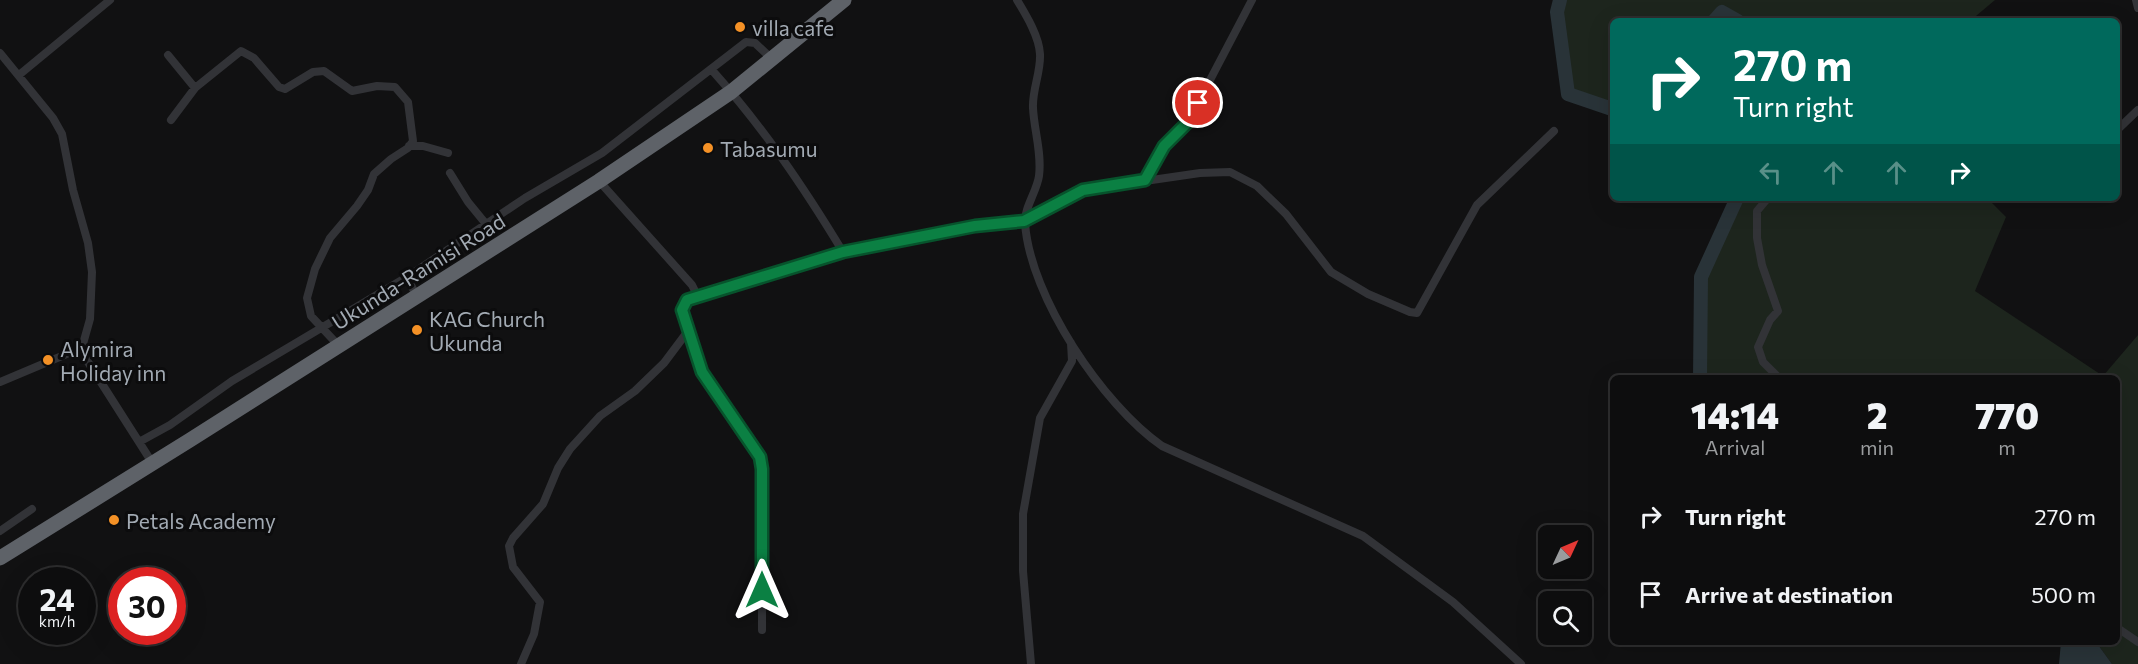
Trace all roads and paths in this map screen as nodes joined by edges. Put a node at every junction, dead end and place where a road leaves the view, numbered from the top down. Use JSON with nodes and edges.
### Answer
{"nodes":[{"id":1,"x":110,"y":0,"type":"edge"},
{"id":2,"x":844,"y":0,"type":"edge"},
{"id":3,"x":1017,"y":0,"type":"edge"},
{"id":4,"x":1252,"y":0,"type":"edge"},
{"id":5,"x":2136,"y":0,"type":"edge"},
{"id":6,"x":2138,"y":8,"type":"edge"},
{"id":7,"x":0,"y":53,"type":"edge"},
{"id":8,"x":168,"y":55,"type":"dead end"},
{"id":9,"x":772,"y":59,"type":"junction"},
{"id":10,"x":711,"y":69,"type":"junction"},
{"id":11,"x":19,"y":75,"type":"junction"},
{"id":12,"x":195,"y":88,"type":"junction"},
{"id":13,"x":731,"y":92,"type":"junction"},
{"id":14,"x":2138,"y":110,"type":"edge"},
{"id":15,"x":171,"y":120,"type":"dead end"},
{"id":16,"x":2120,"y":127,"type":"edge"},
{"id":17,"x":1554,"y":131,"type":"dead end"},
{"id":18,"x":409,"y":146,"type":"junction"},
{"id":19,"x":448,"y":153,"type":"dead end"},
{"id":20,"x":450,"y":173,"type":"dead end"},
{"id":21,"x":1145,"y":180,"type":"junction"},
{"id":22,"x":599,"y":181,"type":"junction"},
{"id":23,"x":1765,"y":201,"type":"edge"},
{"id":24,"x":1024,"y":221,"type":"junction"},
{"id":25,"x":486,"y":224,"type":"junction"},
{"id":26,"x":843,"y":252,"type":"junction"},
{"id":27,"x":407,"y":277,"type":"junction"},
{"id":28,"x":417,"y":297,"type":"junction"},
{"id":29,"x":698,"y":297,"type":"junction"},
{"id":30,"x":322,"y":326,"type":"junction"},
{"id":31,"x":688,"y":331,"type":"junction"},
{"id":32,"x":1071,"y":343,"type":"junction"},
{"id":33,"x":339,"y":346,"type":"junction"},
{"id":34,"x":81,"y":351,"type":"junction"},
{"id":35,"x":1776,"y":375,"type":"edge"},
{"id":36,"x":0,"y":382,"type":"edge"},
{"id":37,"x":140,"y":442,"type":"junction"},
{"id":38,"x":153,"y":464,"type":"junction"},
{"id":39,"x":32,"y":509,"type":"dead end"},
{"id":40,"x":0,"y":531,"type":"edge"},
{"id":41,"x":0,"y":558,"type":"edge"},
{"id":42,"x":762,"y":630,"type":"dead end"},
{"id":43,"x":2120,"y":630,"type":"edge"},
{"id":44,"x":2138,"y":642,"type":"edge"},
{"id":45,"x":521,"y":664,"type":"edge"},
{"id":46,"x":1031,"y":664,"type":"edge"},
{"id":47,"x":1521,"y":664,"type":"edge"}],
"edges":[{"from":1,"to":11,"type":"street"},
{"from":2,"to":9,"type":"highway","name":"Ukunda-Ramisi Road"},
{"from":3,"to":24,"type":"street"},
{"from":4,"to":21,"type":"street"},
{"from":5,"to":6,"type":"street"},
{"from":7,"to":11,"type":"street"},
{"from":8,"to":12,"type":"street"},
{"from":9,"to":10,"type":"street"},
{"from":9,"to":13,"type":"highway","name":"Ukunda-Ramisi Road"},
{"from":10,"to":13,"type":"street"},
{"from":10,"to":25,"type":"street"},
{"from":11,"to":34,"type":"street"},
{"from":12,"to":15,"type":"street"},
{"from":12,"to":18,"type":"street"},
{"from":13,"to":22,"type":"highway","name":"Ukunda-Ramisi Road"},
{"from":13,"to":26,"type":"street"},
{"from":14,"to":16,"type":"street"},
{"from":17,"to":21,"type":"street"},
{"from":18,"to":19,"type":"street"},
{"from":18,"to":30,"type":"street"},
{"from":20,"to":25,"type":"street"},
{"from":21,"to":24,"type":"street"},
{"from":22,"to":28,"type":"highway","name":"Ukunda-Ramisi Road"},
{"from":22,"to":29,"type":"street"},
{"from":23,"to":35,"type":"street"},
{"from":24,"to":26,"type":"street"},
{"from":24,"to":32,"type":"street"},
{"from":25,"to":27,"type":"street"},
{"from":26,"to":29,"type":"street"},
{"from":27,"to":28,"type":"street"},
{"from":27,"to":30,"type":"street"},
{"from":28,"to":33,"type":"highway","name":"Ukunda-Ramisi Road"},
{"from":29,"to":31,"type":"street"},
{"from":30,"to":33,"type":"street"},
{"from":30,"to":37,"type":"street"},
{"from":31,"to":42,"type":"street"},
{"from":31,"to":45,"type":"street"},
{"from":32,"to":46,"type":"street"},
{"from":32,"to":47,"type":"street"},
{"from":33,"to":38,"type":"highway","name":"Ukunda-Ramisi Road"},
{"from":34,"to":36,"type":"street"},
{"from":34,"to":37,"type":"street"},
{"from":37,"to":38,"type":"street"},
{"from":38,"to":41,"type":"highway","name":"Ukunda-Ramisi Road"},
{"from":39,"to":40,"type":"street"},
{"from":43,"to":44,"type":"street"}]}
